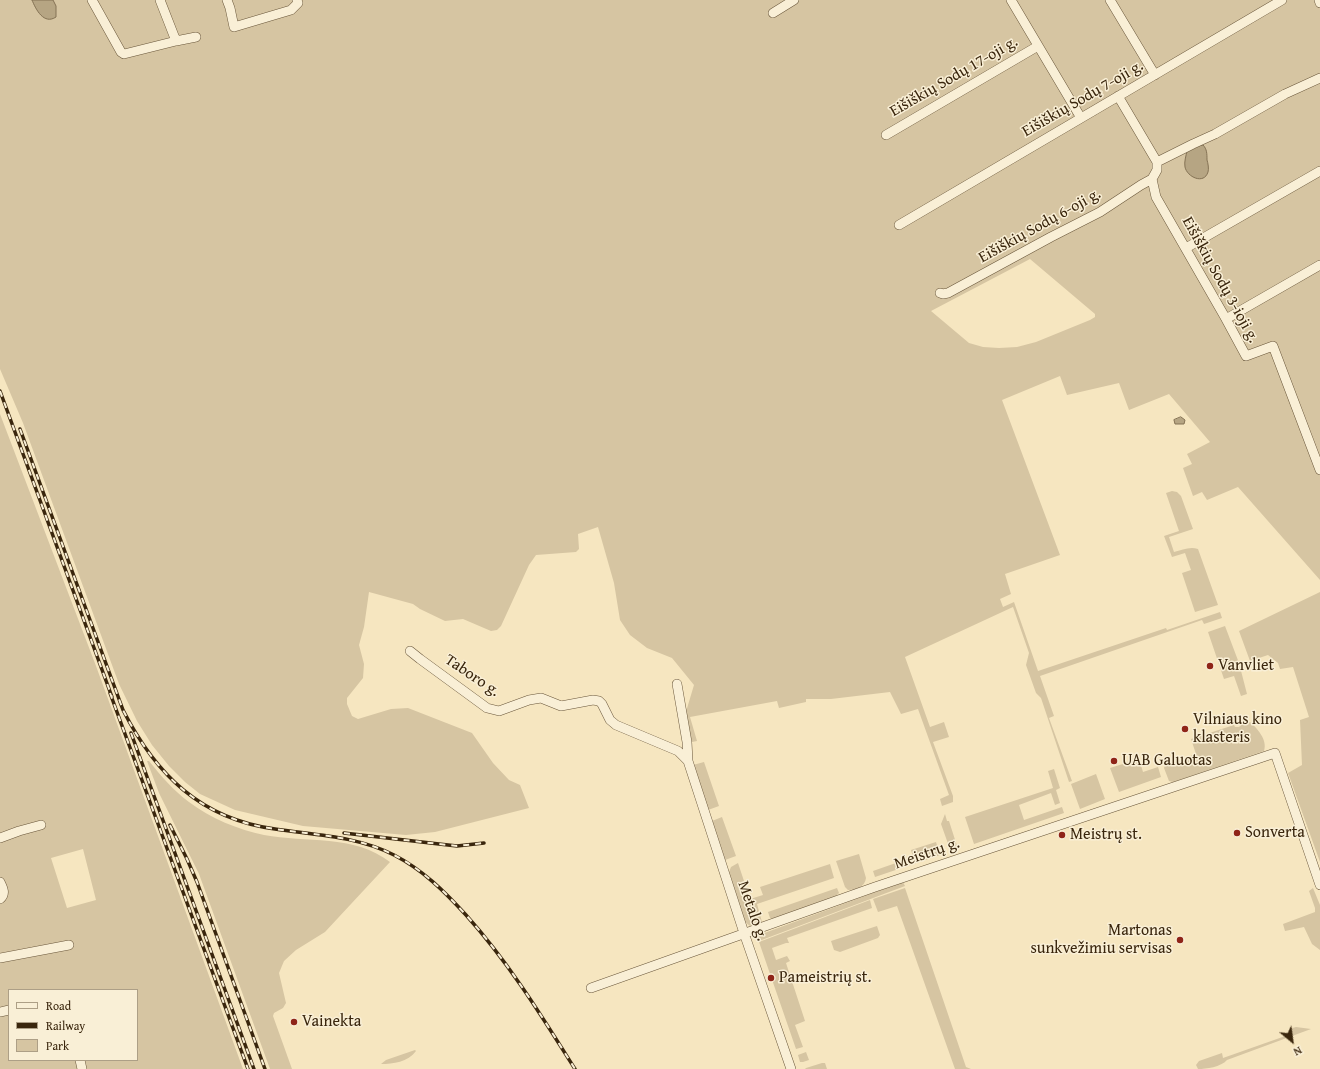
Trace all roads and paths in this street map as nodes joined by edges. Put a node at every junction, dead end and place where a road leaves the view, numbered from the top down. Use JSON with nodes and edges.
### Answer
{"nodes":[{"id":1,"x":92,"y":0,"type":"edge"},
{"id":2,"x":160,"y":0,"type":"edge"},
{"id":3,"x":227,"y":0,"type":"edge"},
{"id":4,"x":298,"y":0,"type":"edge"},
{"id":5,"x":794,"y":0,"type":"edge"},
{"id":6,"x":1010,"y":0,"type":"edge"},
{"id":7,"x":1111,"y":0,"type":"edge"},
{"id":8,"x":1282,"y":0,"type":"edge"},
{"id":9,"x":1318,"y":0,"type":"edge"},
{"id":10,"x":1320,"y":3,"type":"edge"},
{"id":11,"x":773,"y":13,"type":"dead end"},
{"id":12,"x":196,"y":37,"type":"dead end"},
{"id":13,"x":176,"y":41,"type":"junction"},
{"id":14,"x":1038,"y":46,"type":"junction"},
{"id":15,"x":1155,"y":75,"type":"junction"},
{"id":16,"x":1320,"y":78,"type":"edge"},
{"id":17,"x":1118,"y":96,"type":"junction"},
{"id":18,"x":1081,"y":118,"type":"junction"},
{"id":19,"x":886,"y":135,"type":"dead end"},
{"id":20,"x":1157,"y":162,"type":"junction"},
{"id":21,"x":1320,"y":171,"type":"edge"},
{"id":22,"x":1152,"y":179,"type":"junction"},
{"id":23,"x":899,"y":224,"type":"dead end"},
{"id":24,"x":1186,"y":248,"type":"junction"},
{"id":25,"x":1320,"y":265,"type":"edge"},
{"id":26,"x":940,"y":293,"type":"dead end"},
{"id":27,"x":1226,"y":319,"type":"junction"},
{"id":28,"x":1320,"y":470,"type":"edge"},
{"id":29,"x":410,"y":651,"type":"dead end"},
{"id":30,"x":677,"y":684,"type":"dead end"},
{"id":31,"x":688,"y":761,"type":"junction"},
{"id":32,"x":41,"y":825,"type":"dead end"},
{"id":33,"x":0,"y":838,"type":"edge"},
{"id":34,"x":0,"y":882,"type":"edge"},
{"id":35,"x":1320,"y":885,"type":"edge"},
{"id":36,"x":0,"y":899,"type":"edge"},
{"id":37,"x":744,"y":934,"type":"junction"},
{"id":38,"x":69,"y":945,"type":"dead end"},
{"id":39,"x":0,"y":958,"type":"edge"},
{"id":40,"x":591,"y":988,"type":"dead end"},
{"id":41,"x":791,"y":1069,"type":"edge"}],
"edges":[{"from":1,"to":13,"type":"street"},
{"from":2,"to":13,"type":"street"},
{"from":3,"to":4,"type":"street"},
{"from":5,"to":11,"type":"street"},
{"from":6,"to":14,"type":"street"},
{"from":7,"to":15,"type":"street"},
{"from":8,"to":15,"type":"street","name":"Eišiškių Sodų 7-oji g."},
{"from":9,"to":10,"type":"street"},
{"from":12,"to":13,"type":"street"},
{"from":14,"to":18,"type":"street"},
{"from":14,"to":19,"type":"street","name":"Eišiškių Sodų 17-oji g."},
{"from":15,"to":17,"type":"street","name":"Eišiškių Sodų 7-oji g."},
{"from":16,"to":20,"type":"street"},
{"from":17,"to":18,"type":"street","name":"Eišiškių Sodų 7-oji g."},
{"from":17,"to":20,"type":"street"},
{"from":18,"to":23,"type":"street","name":"Eišiškių Sodų 7-oji g."},
{"from":20,"to":22,"type":"street"},
{"from":21,"to":24,"type":"street"},
{"from":22,"to":24,"type":"street","name":"Eišiškių Sodų 3-ioji g."},
{"from":22,"to":26,"type":"street","name":"Eišiškių Sodų 6-oji g."},
{"from":24,"to":27,"type":"street","name":"Eišiškių Sodų 3-ioji g."},
{"from":25,"to":27,"type":"street"},
{"from":27,"to":28,"type":"street","name":"Eišiškių Sodų 3-ioji g."},
{"from":29,"to":31,"type":"street","name":"Taboro g."},
{"from":30,"to":31,"type":"street","name":"Metalo g."},
{"from":31,"to":37,"type":"street","name":"Metalo g."},
{"from":32,"to":33,"type":"street"},
{"from":34,"to":36,"type":"street"},
{"from":35,"to":37,"type":"street","name":"Meistrų g."},
{"from":37,"to":40,"type":"street","name":"Meistrų g."},
{"from":37,"to":41,"type":"street","name":"Metalo g."},
{"from":38,"to":39,"type":"street"}]}
